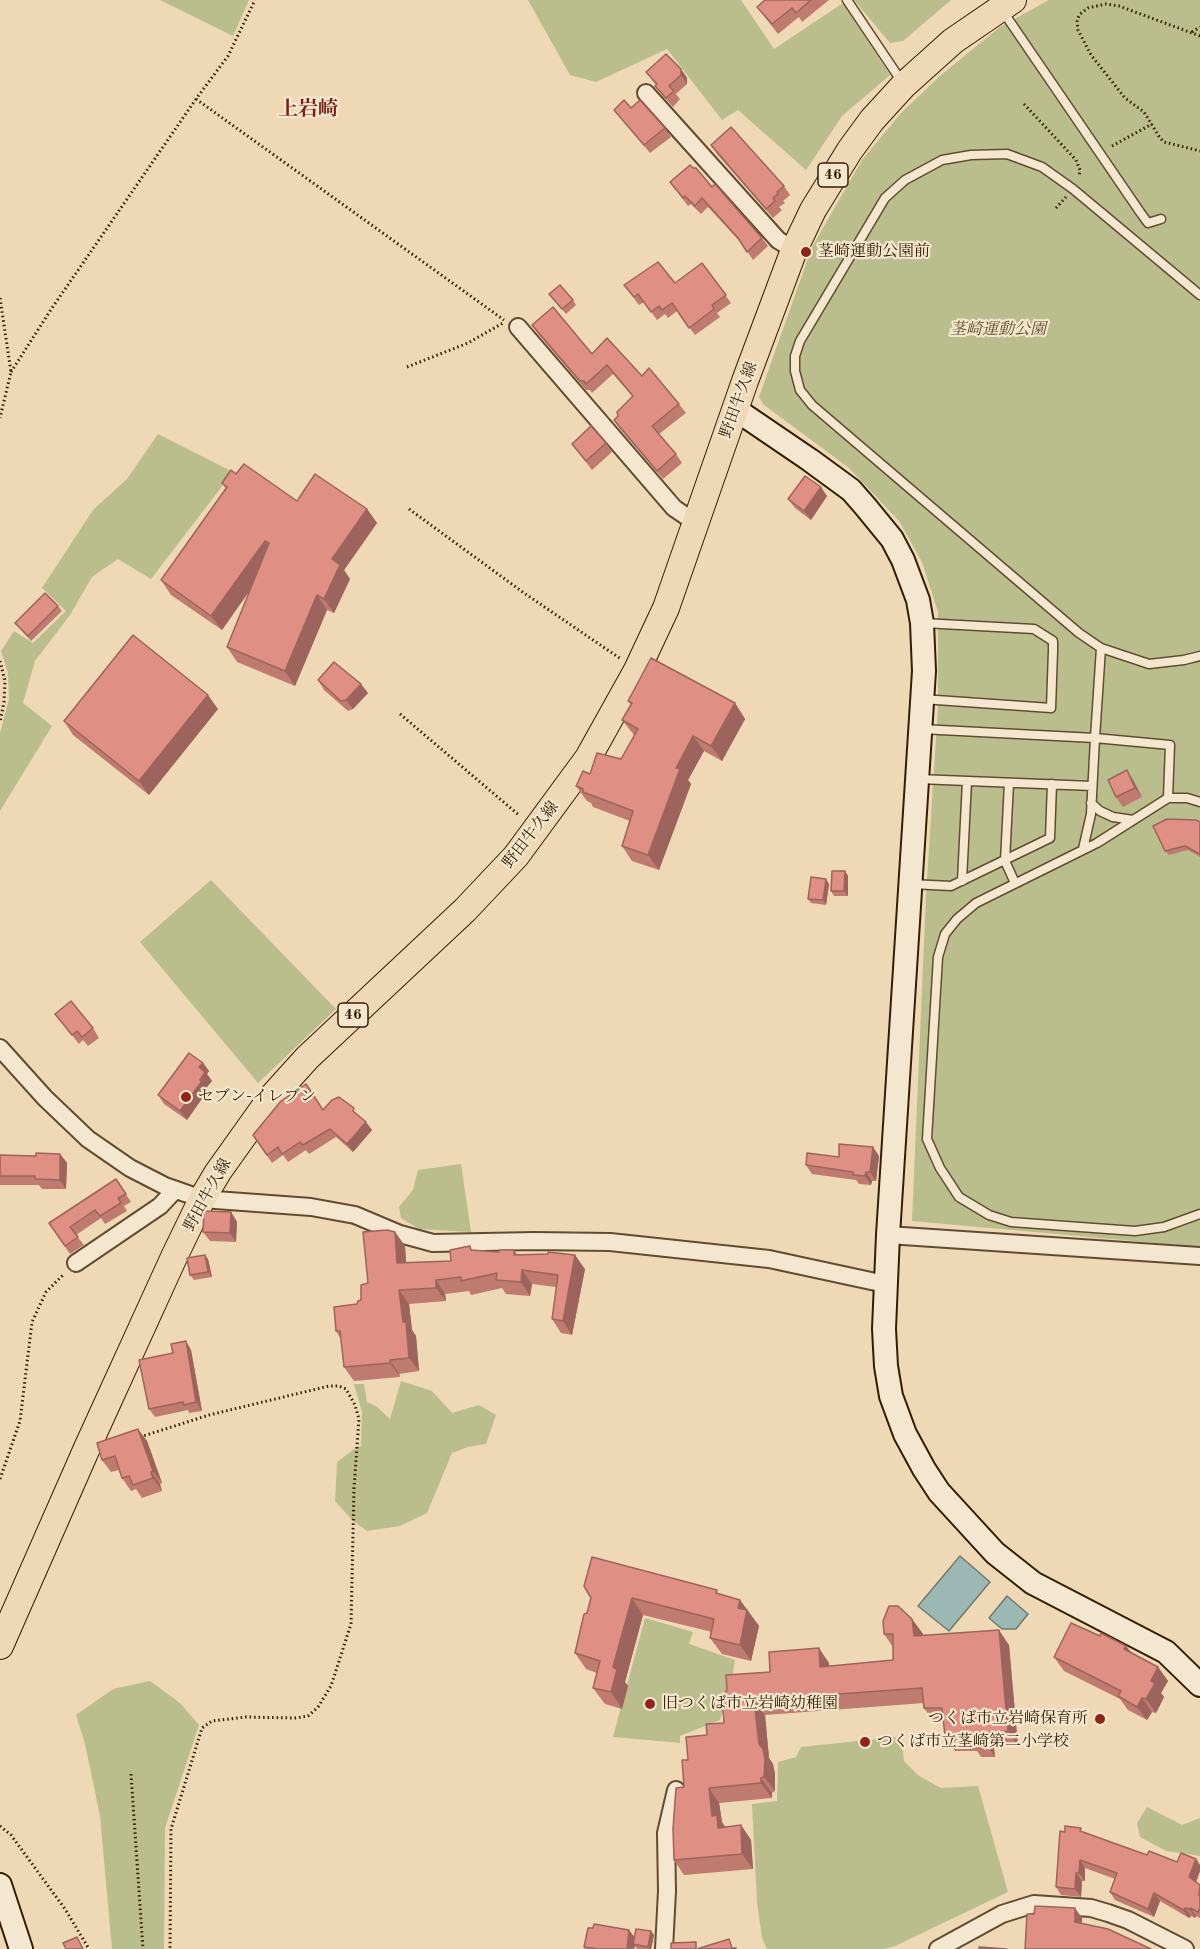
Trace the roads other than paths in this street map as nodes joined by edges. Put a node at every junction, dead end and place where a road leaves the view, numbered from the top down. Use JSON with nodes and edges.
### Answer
{"nodes":[{"id":1,"x":847,"y":0,"type":"edge"},
{"id":2,"x":1002,"y":2,"type":"edge"},
{"id":3,"x":904,"y":85,"type":"junction"},
{"id":4,"x":646,"y":93,"type":"dead end"},
{"id":5,"x":1161,"y":219,"type":"dead end"},
{"id":6,"x":794,"y":250,"type":"junction"},
{"id":7,"x":1200,"y":295,"type":"edge"},
{"id":8,"x":518,"y":327,"type":"dead end"},
{"id":9,"x":735,"y":409,"type":"junction"},
{"id":10,"x":696,"y":523,"type":"junction"},
{"id":11,"x":922,"y":623,"type":"junction"},
{"id":12,"x":1101,"y":648,"type":"junction"},
{"id":13,"x":1200,"y":656,"type":"edge"},
{"id":14,"x":922,"y":699,"type":"junction"},
{"id":15,"x":920,"y":729,"type":"junction"},
{"id":16,"x":1095,"y":738,"type":"junction"},
{"id":17,"x":917,"y":778,"type":"junction"},
{"id":18,"x":967,"y":780,"type":"junction"},
{"id":19,"x":1009,"y":783,"type":"junction"},
{"id":20,"x":1052,"y":784,"type":"junction"},
{"id":21,"x":1092,"y":786,"type":"junction"},
{"id":22,"x":1168,"y":798,"type":"junction"},
{"id":23,"x":1091,"y":802,"type":"junction"},
{"id":24,"x":1200,"y":802,"type":"edge"},
{"id":25,"x":1133,"y":820,"type":"junction"},
{"id":26,"x":1083,"y":849,"type":"junction"},
{"id":27,"x":1005,"y":861,"type":"junction"},
{"id":28,"x":962,"y":881,"type":"junction"},
{"id":29,"x":911,"y":884,"type":"junction"},
{"id":30,"x":1015,"y":884,"type":"junction"},
{"id":31,"x":0,"y":1047,"type":"edge"},
{"id":32,"x":175,"y":1190,"type":"junction"},
{"id":33,"x":202,"y":1199,"type":"junction"},
{"id":34,"x":1200,"y":1214,"type":"edge"},
{"id":35,"x":888,"y":1235,"type":"junction"},
{"id":36,"x":1200,"y":1256,"type":"edge"},
{"id":37,"x":76,"y":1263,"type":"road end"},
{"id":38,"x":885,"y":1284,"type":"junction"},
{"id":39,"x":0,"y":1646,"type":"edge"},
{"id":40,"x":1200,"y":1685,"type":"edge"},
{"id":41,"x":676,"y":1790,"type":"edge"},
{"id":42,"x":0,"y":1885,"type":"edge"},
{"id":43,"x":21,"y":1949,"type":"edge"},
{"id":44,"x":664,"y":1949,"type":"edge"},
{"id":45,"x":938,"y":1949,"type":"edge"},
{"id":46,"x":1185,"y":1949,"type":"edge"}],
"edges":[{"from":1,"to":3,"type":"lane"},
{"from":2,"to":3,"type":"main road","name":"野田牛久線","number":"46"},
{"from":2,"to":5,"type":"lane"},
{"from":3,"to":6,"type":"main road","name":"野田牛久線","number":"46"},
{"from":4,"to":6,"type":"street"},
{"from":6,"to":9,"type":"main road","name":"野田牛久線","number":"46"},
{"from":7,"to":12,"type":"lane"},
{"from":8,"to":10,"type":"street"},
{"from":9,"to":10,"type":"main road","name":"野田牛久線","number":"46"},
{"from":9,"to":11,"type":"street"},
{"from":10,"to":33,"type":"main road","name":"野田牛久線","number":"46"},
{"from":11,"to":14,"type":"street"},
{"from":11,"to":14,"type":"lane"},
{"from":12,"to":13,"type":"lane"},
{"from":12,"to":16,"type":"lane"},
{"from":14,"to":15,"type":"street"},
{"from":15,"to":16,"type":"lane"},
{"from":15,"to":17,"type":"street"},
{"from":16,"to":21,"type":"lane"},
{"from":16,"to":22,"type":"lane"},
{"from":17,"to":18,"type":"lane"},
{"from":17,"to":29,"type":"street"},
{"from":18,"to":19,"type":"lane"},
{"from":18,"to":28,"type":"lane"},
{"from":19,"to":20,"type":"lane"},
{"from":19,"to":27,"type":"lane"},
{"from":20,"to":21,"type":"lane"},
{"from":20,"to":27,"type":"lane"},
{"from":21,"to":23,"type":"lane"},
{"from":22,"to":24,"type":"lane"},
{"from":22,"to":25,"type":"lane"},
{"from":23,"to":25,"type":"lane"},
{"from":23,"to":26,"type":"lane"},
{"from":25,"to":26,"type":"lane"},
{"from":26,"to":30,"type":"lane"},
{"from":27,"to":28,"type":"lane"},
{"from":27,"to":30,"type":"lane"},
{"from":28,"to":29,"type":"lane"},
{"from":29,"to":35,"type":"street"},
{"from":30,"to":34,"type":"lane"},
{"from":31,"to":32,"type":"street"},
{"from":32,"to":33,"type":"street"},
{"from":32,"to":37,"type":"street"},
{"from":33,"to":38,"type":"street"},
{"from":33,"to":39,"type":"main road","name":"野田牛久線","number":"46"},
{"from":35,"to":36,"type":"street"},
{"from":35,"to":38,"type":"street"},
{"from":38,"to":40,"type":"street"},
{"from":41,"to":44,"type":"street"},
{"from":42,"to":43,"type":"street"},
{"from":45,"to":46,"type":"street"}]}
